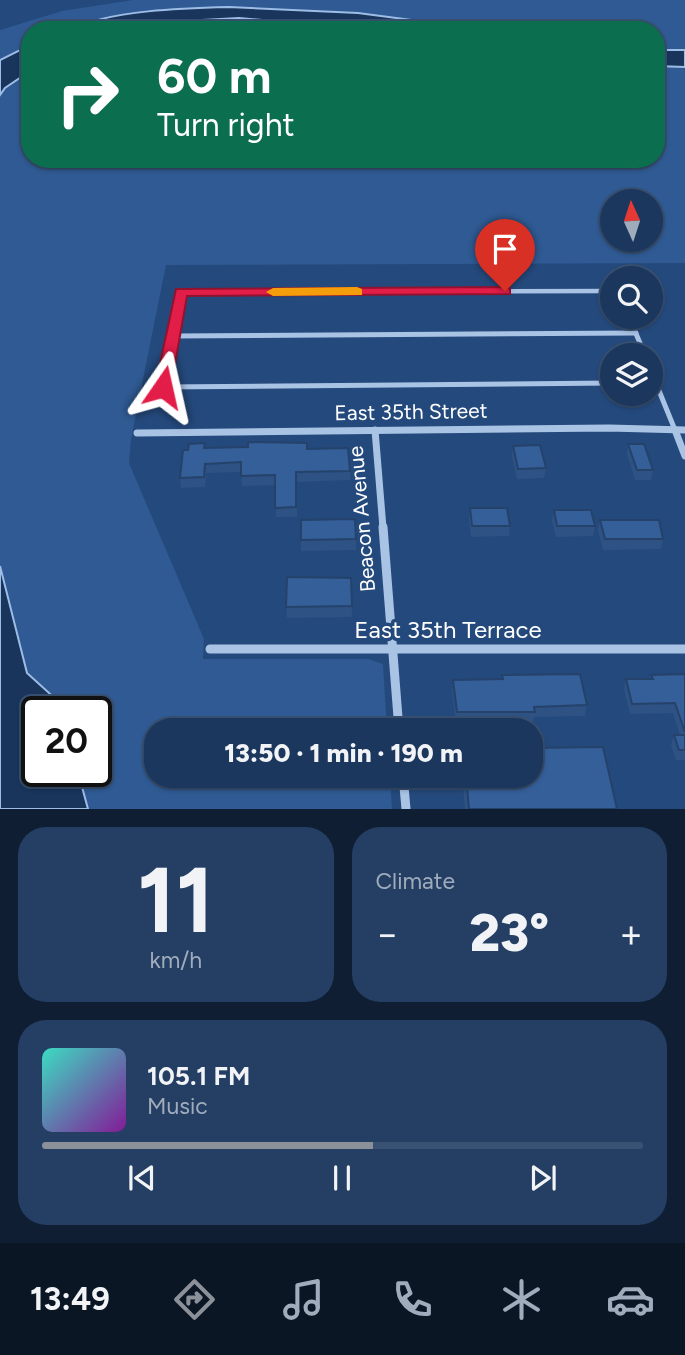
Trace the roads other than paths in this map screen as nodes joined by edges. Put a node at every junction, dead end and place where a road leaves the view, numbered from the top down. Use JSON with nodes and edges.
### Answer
{"nodes":[{"id":1,"x":600,"y":291,"type":"edge"},
{"id":2,"x":634,"y":329,"type":"edge"},
{"id":3,"x":636,"y":333,"type":"junction"},
{"id":4,"x":173,"y":336,"type":"junction"},
{"id":5,"x":640,"y":343,"type":"edge"},
{"id":6,"x":600,"y":383,"type":"edge"},
{"id":7,"x":663,"y":404,"type":"edge"},
{"id":8,"x":374,"y":430,"type":"junction"},
{"id":9,"x":675,"y":430,"type":"junction"},
{"id":10,"x":685,"y":430,"type":"edge"},
{"id":11,"x":137,"y":433,"type":"dead end"},
{"id":12,"x":685,"y":456,"type":"edge"},
{"id":13,"x":210,"y":649,"type":"dead end"},
{"id":14,"x":392,"y":649,"type":"junction"},
{"id":15,"x":685,"y":649,"type":"edge"},
{"id":16,"x":398,"y":718,"type":"edge"},
{"id":17,"x":404,"y":788,"type":"edge"},
{"id":18,"x":406,"y":809,"type":"edge"}],
"edges":[{"from":1,"to":4,"type":"lane"},
{"from":2,"to":3,"type":"lane"},
{"from":3,"to":4,"type":"lane"},
{"from":3,"to":5,"type":"lane"},
{"from":4,"to":6,"type":"lane"},
{"from":7,"to":9,"type":"lane"},
{"from":8,"to":9,"type":"street","name":"East 35th Street"},
{"from":8,"to":11,"type":"street","name":"East 35th Street"},
{"from":8,"to":14,"type":"street","name":"Beacon Avenue"},
{"from":9,"to":10,"type":"street","name":"East 35th Street"},
{"from":9,"to":12,"type":"street"},
{"from":13,"to":14,"type":"street","name":"East 35th Terrace"},
{"from":14,"to":15,"type":"street","name":"East 35th Terrace"},
{"from":14,"to":16,"type":"street","name":"Beacon Avenue"},
{"from":17,"to":18,"type":"street"}]}
